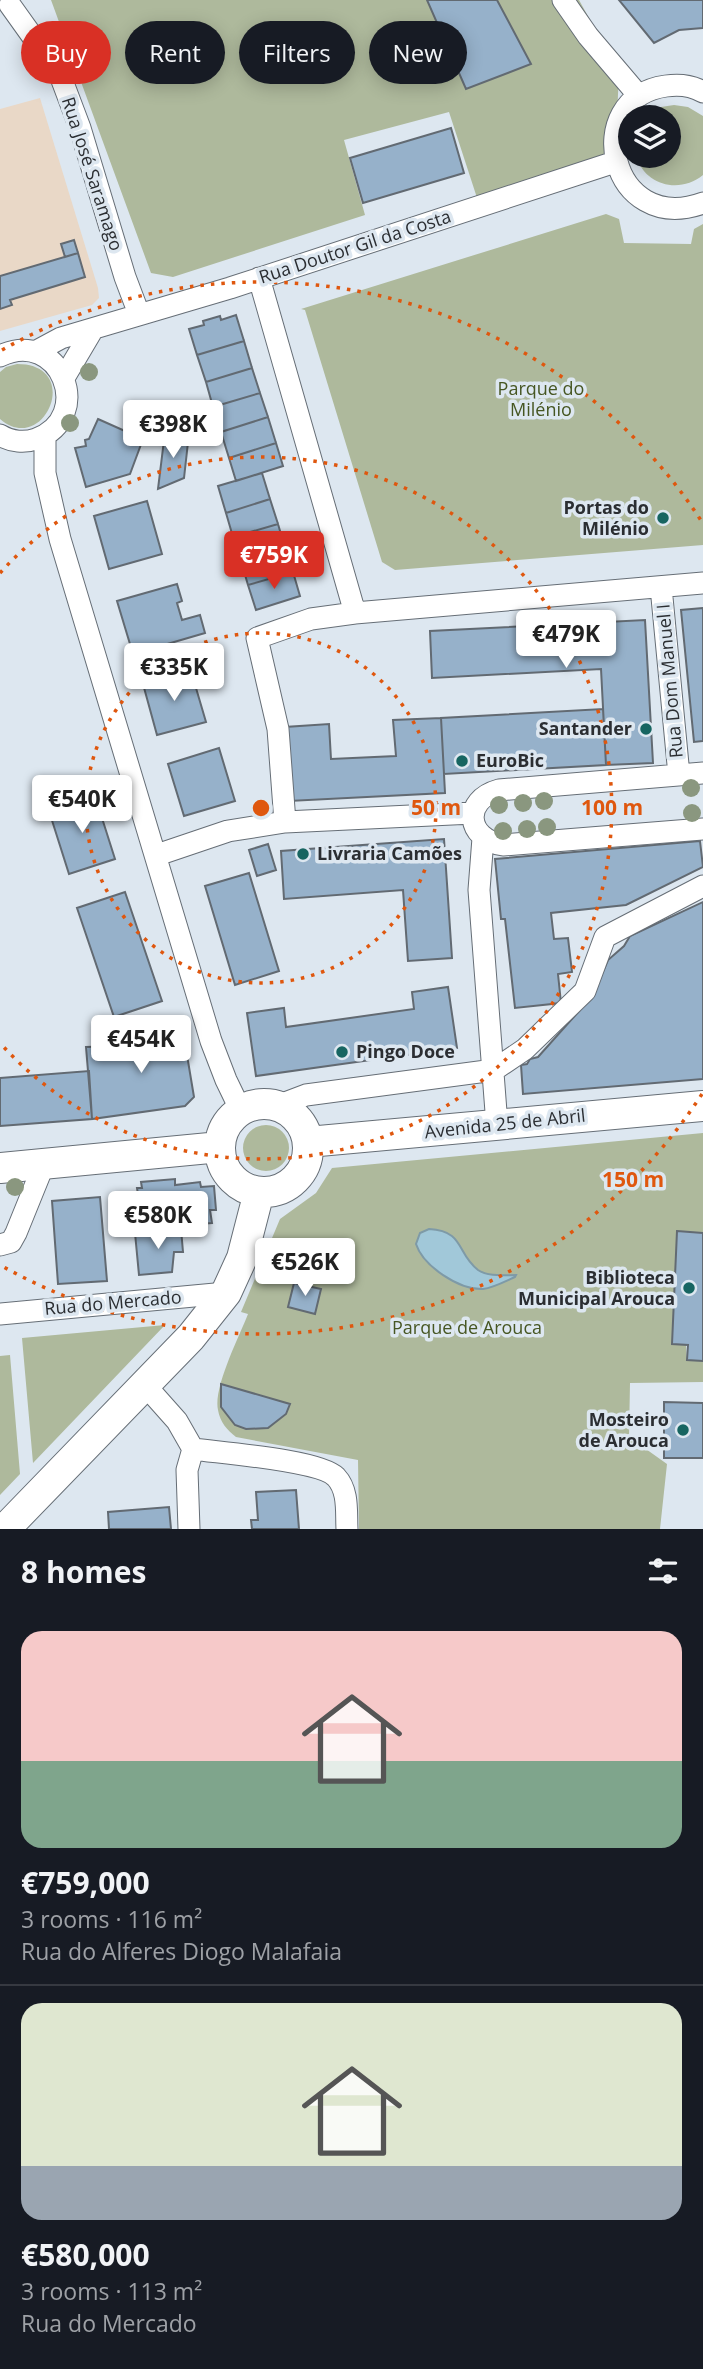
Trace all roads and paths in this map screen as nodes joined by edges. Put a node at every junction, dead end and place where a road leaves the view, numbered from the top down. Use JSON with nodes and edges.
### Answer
{"nodes":[{"id":1,"x":563,"y":0,"type":"edge"},
{"id":2,"x":10,"y":5,"type":"dead end"},
{"id":3,"x":703,"y":92,"type":"edge"},
{"id":4,"x":639,"y":96,"type":"junction"},
{"id":5,"x":615,"y":162,"type":"junction"},
{"id":6,"x":703,"y":203,"type":"edge"},
{"id":7,"x":259,"y":278,"type":"junction"},
{"id":8,"x":139,"y":314,"type":"junction"},
{"id":9,"x":93,"y":329,"type":"junction"},
{"id":10,"x":35,"y":352,"type":"junction"},
{"id":11,"x":0,"y":356,"type":"edge"},
{"id":12,"x":64,"y":378,"type":"junction"},
{"id":13,"x":45,"y":435,"type":"junction"},
{"id":14,"x":9,"y":438,"type":"edge"},
{"id":15,"x":45,"y":473,"type":"junction"},
{"id":16,"x":703,"y":583,"type":"edge"},
{"id":17,"x":661,"y":587,"type":"junction"},
{"id":18,"x":355,"y":613,"type":"junction"},
{"id":19,"x":703,"y":773,"type":"edge"},
{"id":20,"x":679,"y":775,"type":"junction"},
{"id":21,"x":473,"y":813,"type":"junction"},
{"id":22,"x":285,"y":822,"type":"junction"},
{"id":23,"x":703,"y":829,"type":"edge"},
{"id":24,"x":483,"y":838,"type":"junction"},
{"id":25,"x":157,"y":855,"type":"junction"},
{"id":26,"x":703,"y":886,"type":"edge"},
{"id":27,"x":494,"y":1070,"type":"junction"},
{"id":28,"x":277,"y":1106,"type":"junction"},
{"id":29,"x":703,"y":1106,"type":"edge"},
{"id":30,"x":241,"y":1111,"type":"junction"},
{"id":31,"x":497,"y":1125,"type":"junction"},
{"id":32,"x":308,"y":1142,"type":"junction"},
{"id":33,"x":220,"y":1147,"type":"junction"},
{"id":34,"x":44,"y":1164,"type":"junction"},
{"id":35,"x":0,"y":1168,"type":"edge"},
{"id":36,"x":260,"y":1192,"type":"junction"},
{"id":37,"x":0,"y":1245,"type":"edge"},
{"id":38,"x":226,"y":1293,"type":"junction"},
{"id":39,"x":0,"y":1314,"type":"edge"},
{"id":40,"x":145,"y":1385,"type":"junction"},
{"id":41,"x":193,"y":1449,"type":"junction"},
{"id":42,"x":5,"y":1529,"type":"edge"},
{"id":43,"x":189,"y":1529,"type":"edge"},
{"id":44,"x":347,"y":1529,"type":"edge"}],
"edges":[{"from":1,"to":4,"type":"street"},
{"from":2,"to":8,"type":"street","name":"Rua José Saramago"},
{"from":3,"to":4,"type":"street"},
{"from":4,"to":5,"type":"street"},
{"from":5,"to":6,"type":"street"},
{"from":5,"to":7,"type":"street","name":"Rua Doutor Gil da Costa"},
{"from":7,"to":8,"type":"street","name":"Rua Doutor Gil da Costa"},
{"from":7,"to":18,"type":"street"},
{"from":8,"to":9,"type":"street","name":"Rua Doutor Gil da Costa"},
{"from":9,"to":10,"type":"street","name":"Rua Doutor Gil da Costa"},
{"from":9,"to":12,"type":"street"},
{"from":10,"to":11,"type":"street"},
{"from":10,"to":12,"type":"street"},
{"from":12,"to":13,"type":"street"},
{"from":13,"to":14,"type":"street"},
{"from":13,"to":15,"type":"street"},
{"from":14,"to":15,"type":"street"},
{"from":15,"to":25,"type":"street"},
{"from":16,"to":17,"type":"street"},
{"from":17,"to":18,"type":"street"},
{"from":17,"to":20,"type":"street","name":"Rua Dom Manuel I"},
{"from":18,"to":22,"type":"street"},
{"from":19,"to":20,"type":"street"},
{"from":20,"to":21,"type":"street"},
{"from":21,"to":22,"type":"street"},
{"from":21,"to":24,"type":"street"},
{"from":22,"to":25,"type":"street"},
{"from":23,"to":24,"type":"street"},
{"from":24,"to":27,"type":"street"},
{"from":25,"to":30,"type":"street"},
{"from":26,"to":27,"type":"street"},
{"from":27,"to":28,"type":"street"},
{"from":27,"to":31,"type":"street"},
{"from":28,"to":30,"type":"main road"},
{"from":28,"to":32,"type":"main road"},
{"from":29,"to":31,"type":"main road","name":"Avenida 25 de Abril"},
{"from":30,"to":33,"type":"main road"},
{"from":31,"to":32,"type":"main road","name":"Avenida 25 de Abril"},
{"from":32,"to":36,"type":"main road"},
{"from":33,"to":34,"type":"main road"},
{"from":33,"to":36,"type":"main road"},
{"from":34,"to":35,"type":"main road"},
{"from":34,"to":37,"type":"street"},
{"from":36,"to":38,"type":"main road"},
{"from":38,"to":39,"type":"street","name":"Rua do Mercado"},
{"from":38,"to":40,"type":"main road"},
{"from":40,"to":41,"type":"street"},
{"from":40,"to":42,"type":"main road"},
{"from":41,"to":43,"type":"street"},
{"from":41,"to":44,"type":"street"}]}
